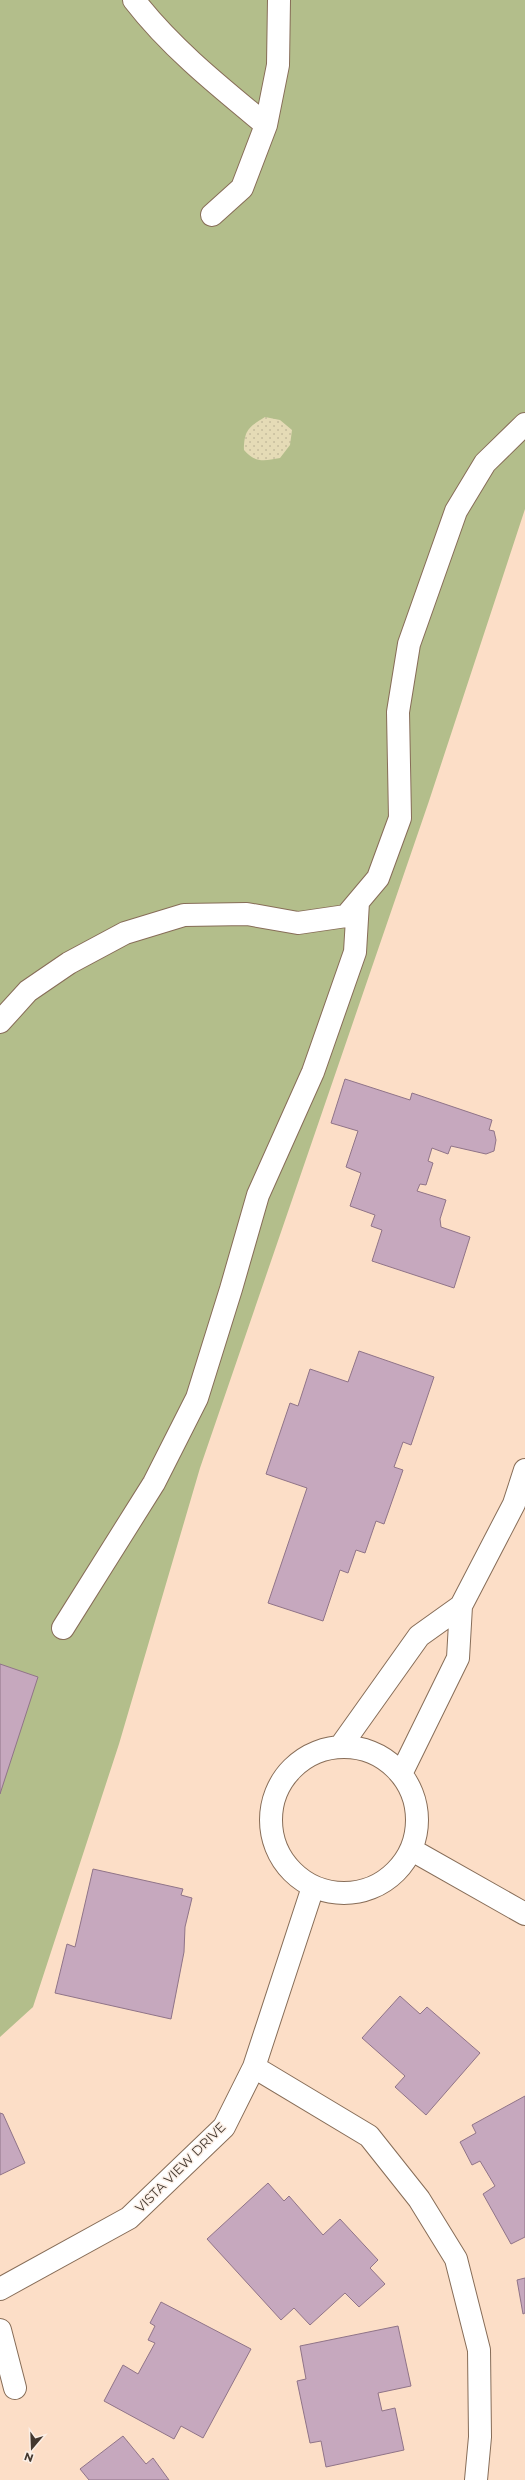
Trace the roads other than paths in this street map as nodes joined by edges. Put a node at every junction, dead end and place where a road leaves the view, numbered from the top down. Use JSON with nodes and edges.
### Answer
{"nodes":[{"id":1,"x":134,"y":0,"type":"edge"},
{"id":2,"x":279,"y":0,"type":"edge"},
{"id":3,"x":266,"y":125,"type":"junction"},
{"id":4,"x":212,"y":215,"type":"dead end"},
{"id":5,"x":525,"y":424,"type":"edge"},
{"id":6,"x":358,"y":902,"type":"junction"},
{"id":7,"x":0,"y":1022,"type":"edge"},
{"id":8,"x":525,"y":1470,"type":"edge"},
{"id":9,"x":461,"y":1606,"type":"junction"},
{"id":10,"x":63,"y":1628,"type":"dead end"},
{"id":11,"x":340,"y":1747,"type":"junction"},
{"id":12,"x":401,"y":1774,"type":"junction"},
{"id":13,"x":412,"y":1850,"type":"junction"},
{"id":14,"x":313,"y":1886,"type":"junction"},
{"id":15,"x":525,"y":1914,"type":"edge"},
{"id":16,"x":254,"y":2067,"type":"junction"},
{"id":17,"x":0,"y":2289,"type":"edge"},
{"id":18,"x":0,"y":2330,"type":"edge"},
{"id":19,"x":14,"y":2388,"type":"dead end"},
{"id":20,"x":476,"y":2480,"type":"edge"}],
"edges":[{"from":1,"to":3,"type":"street"},
{"from":2,"to":3,"type":"street"},
{"from":3,"to":4,"type":"street"},
{"from":5,"to":6,"type":"street"},
{"from":6,"to":7,"type":"street"},
{"from":6,"to":10,"type":"street"},
{"from":8,"to":9,"type":"street"},
{"from":9,"to":11,"type":"street"},
{"from":9,"to":12,"type":"street"},
{"from":11,"to":12,"type":"street"},
{"from":11,"to":14,"type":"street"},
{"from":12,"to":13,"type":"street"},
{"from":13,"to":14,"type":"street"},
{"from":13,"to":15,"type":"street"},
{"from":14,"to":16,"type":"street","name":"VISTA VIEW DRIVE"},
{"from":16,"to":17,"type":"street","name":"VISTA VIEW DRIVE"},
{"from":16,"to":20,"type":"street"},
{"from":18,"to":19,"type":"street"}]}
